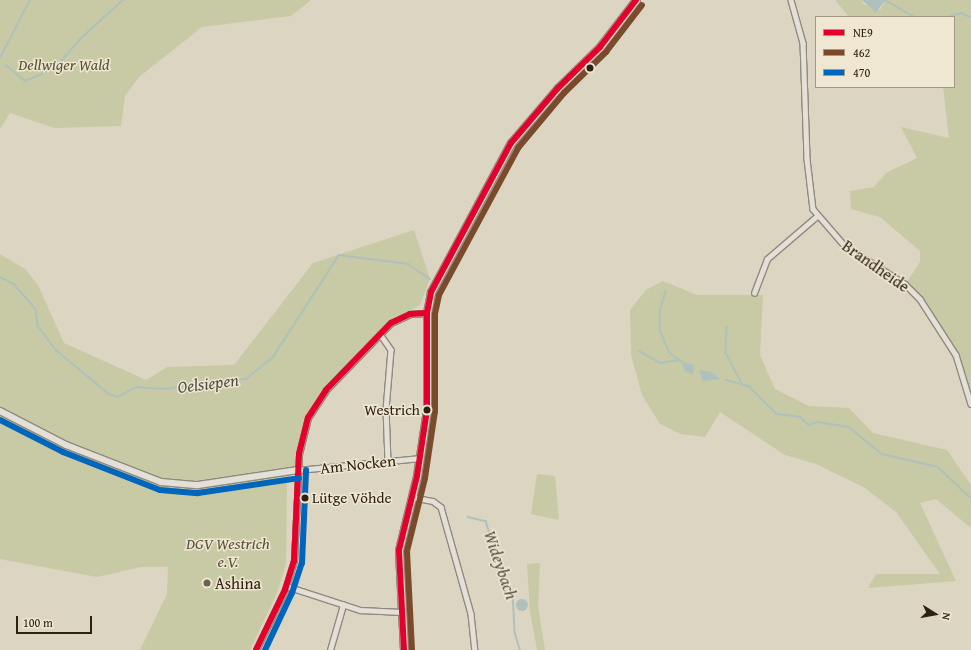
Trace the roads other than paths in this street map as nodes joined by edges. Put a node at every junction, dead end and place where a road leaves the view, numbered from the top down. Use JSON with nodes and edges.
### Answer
{"nodes":[{"id":1,"x":636,"y":0,"type":"edge"},
{"id":2,"x":791,"y":0,"type":"edge"},
{"id":3,"x":817,"y":216,"type":"junction"},
{"id":4,"x":754,"y":293,"type":"dead end"},
{"id":5,"x":427,"y":313,"type":"junction"},
{"id":6,"x":380,"y":334,"type":"junction"},
{"id":7,"x":971,"y":404,"type":"edge"},
{"id":8,"x":0,"y":411,"type":"edge"},
{"id":9,"x":420,"y":458,"type":"junction"},
{"id":10,"x":388,"y":460,"type":"junction"},
{"id":11,"x":298,"y":470,"type":"junction"},
{"id":12,"x":412,"y":497,"type":"junction"},
{"id":13,"x":286,"y":586,"type":"junction"},
{"id":14,"x":343,"y":605,"type":"junction"},
{"id":15,"x":402,"y":612,"type":"junction"},
{"id":16,"x":256,"y":650,"type":"edge"},
{"id":17,"x":330,"y":650,"type":"edge"},
{"id":18,"x":404,"y":650,"type":"edge"},
{"id":19,"x":475,"y":650,"type":"edge"}],
"edges":[{"from":1,"to":5,"type":"main road"},
{"from":2,"to":3,"type":"street","name":"Brandheide"},
{"from":3,"to":4,"type":"street"},
{"from":3,"to":7,"type":"street","name":"Brandheide"},
{"from":5,"to":6,"type":"street"},
{"from":5,"to":9,"type":"main road"},
{"from":6,"to":10,"type":"street"},
{"from":6,"to":11,"type":"street"},
{"from":8,"to":11,"type":"street","name":"Am Nocken"},
{"from":9,"to":10,"type":"street","name":"Am Nocken"},
{"from":9,"to":12,"type":"main road"},
{"from":10,"to":11,"type":"street","name":"Am Nocken"},
{"from":11,"to":13,"type":"street"},
{"from":12,"to":15,"type":"main road"},
{"from":12,"to":19,"type":"street"},
{"from":13,"to":14,"type":"street"},
{"from":13,"to":16,"type":"street"},
{"from":14,"to":15,"type":"street"},
{"from":14,"to":17,"type":"street"},
{"from":15,"to":18,"type":"main road"}]}
